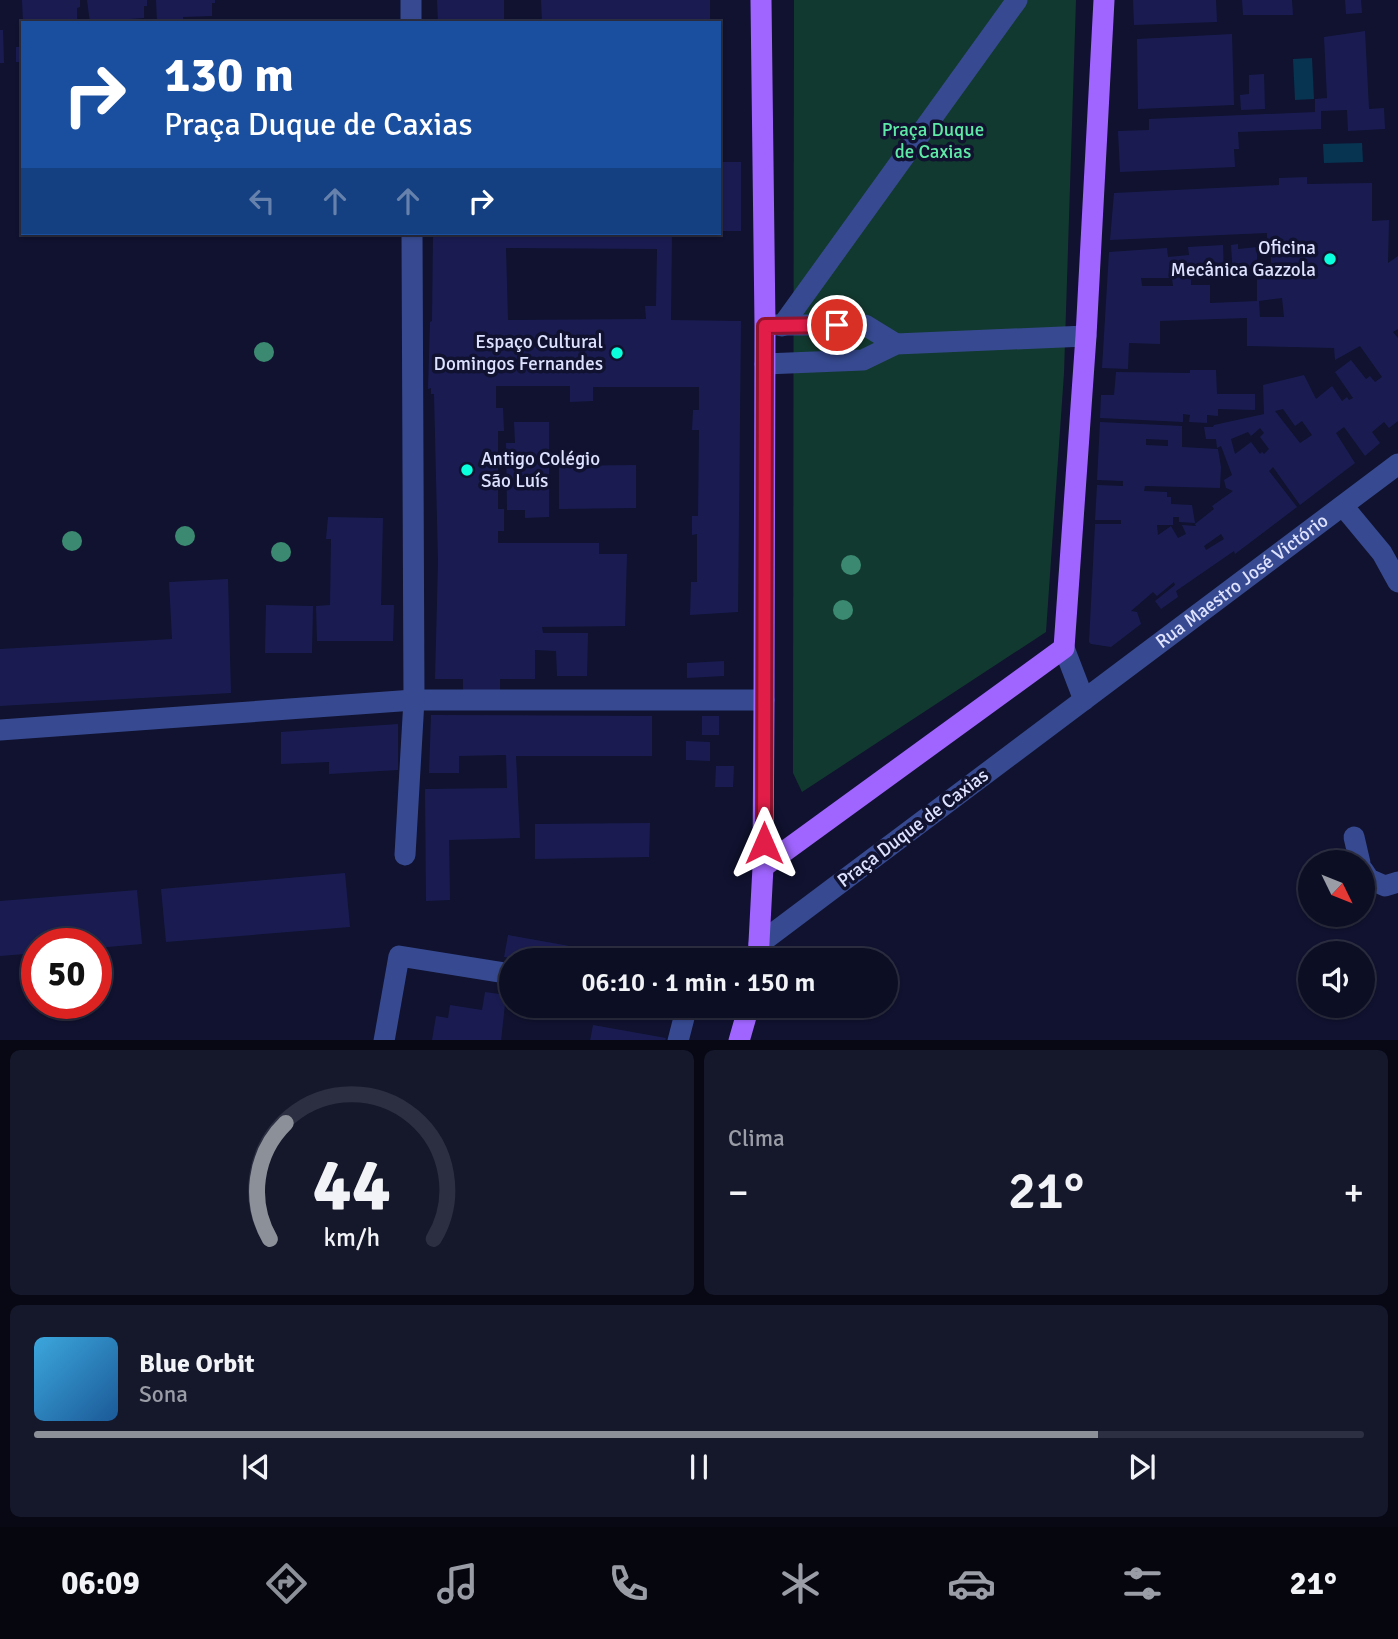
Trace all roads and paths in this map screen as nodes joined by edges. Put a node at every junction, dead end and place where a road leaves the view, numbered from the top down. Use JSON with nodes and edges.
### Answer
{"nodes":[{"id":1,"x":411,"y":0,"type":"edge"},
{"id":2,"x":761,"y":0,"type":"edge"},
{"id":3,"x":1017,"y":0,"type":"edge"},
{"id":4,"x":1104,"y":0,"type":"edge"},
{"id":5,"x":411,"y":21,"type":"edge"},
{"id":6,"x":412,"y":235,"type":"edge"},
{"id":7,"x":774,"y":326,"type":"junction"},
{"id":8,"x":1086,"y":336,"type":"junction"},
{"id":9,"x":896,"y":344,"type":"junction"},
{"id":10,"x":765,"y":364,"type":"junction"},
{"id":11,"x":1398,"y":464,"type":"edge"},
{"id":12,"x":1343,"y":506,"type":"junction"},
{"id":13,"x":1398,"y":582,"type":"edge"},
{"id":14,"x":1065,"y":648,"type":"junction"},
{"id":15,"x":414,"y":700,"type":"junction"},
{"id":16,"x":764,"y":700,"type":"junction"},
{"id":17,"x":1084,"y":700,"type":"junction"},
{"id":18,"x":0,"y":730,"type":"edge"},
{"id":19,"x":1354,"y":837,"type":"dead end"},
{"id":20,"x":1357,"y":850,"type":"edge"},
{"id":21,"x":405,"y":855,"type":"dead end"},
{"id":22,"x":763,"y":867,"type":"junction"},
{"id":23,"x":1376,"y":882,"type":"edge"},
{"id":24,"x":1398,"y":883,"type":"edge"},
{"id":25,"x":758,"y":948,"type":"edge"},
{"id":26,"x":763,"y":948,"type":"edge"},
{"id":27,"x":499,"y":972,"type":"edge"},
{"id":28,"x":684,"y":1018,"type":"edge"},
{"id":29,"x":746,"y":1018,"type":"edge"},
{"id":30,"x":384,"y":1040,"type":"edge"},
{"id":31,"x":678,"y":1040,"type":"edge"},
{"id":32,"x":739,"y":1040,"type":"edge"}],
"edges":[{"from":1,"to":5,"type":"street"},
{"from":2,"to":7,"type":"main road","name":"Praça Duque de Caxias"},
{"from":3,"to":7,"type":"street"},
{"from":4,"to":8,"type":"main road"},
{"from":6,"to":15,"type":"street"},
{"from":7,"to":9,"type":"street"},
{"from":7,"to":10,"type":"main road","name":"Praça Duque de Caxias"},
{"from":8,"to":9,"type":"street"},
{"from":8,"to":14,"type":"main road"},
{"from":9,"to":10,"type":"street"},
{"from":10,"to":16,"type":"main road","name":"Praça Duque de Caxias"},
{"from":11,"to":12,"type":"street","name":"Rua Maestro José Victório"},
{"from":12,"to":13,"type":"street"},
{"from":12,"to":17,"type":"street","name":"Rua Maestro José Victório"},
{"from":14,"to":17,"type":"street"},
{"from":14,"to":22,"type":"main road"},
{"from":15,"to":16,"type":"street"},
{"from":15,"to":18,"type":"street"},
{"from":15,"to":21,"type":"street"},
{"from":16,"to":22,"type":"main road","name":"Praça Duque de Caxias"},
{"from":17,"to":26,"type":"street","name":"Praça Duque de Caxias"},
{"from":19,"to":20,"type":"street"},
{"from":22,"to":25,"type":"main road","name":"Praça Duque de Caxias"},
{"from":23,"to":24,"type":"street"},
{"from":27,"to":30,"type":"street"},
{"from":28,"to":31,"type":"street"},
{"from":29,"to":32,"type":"main road"}]}
